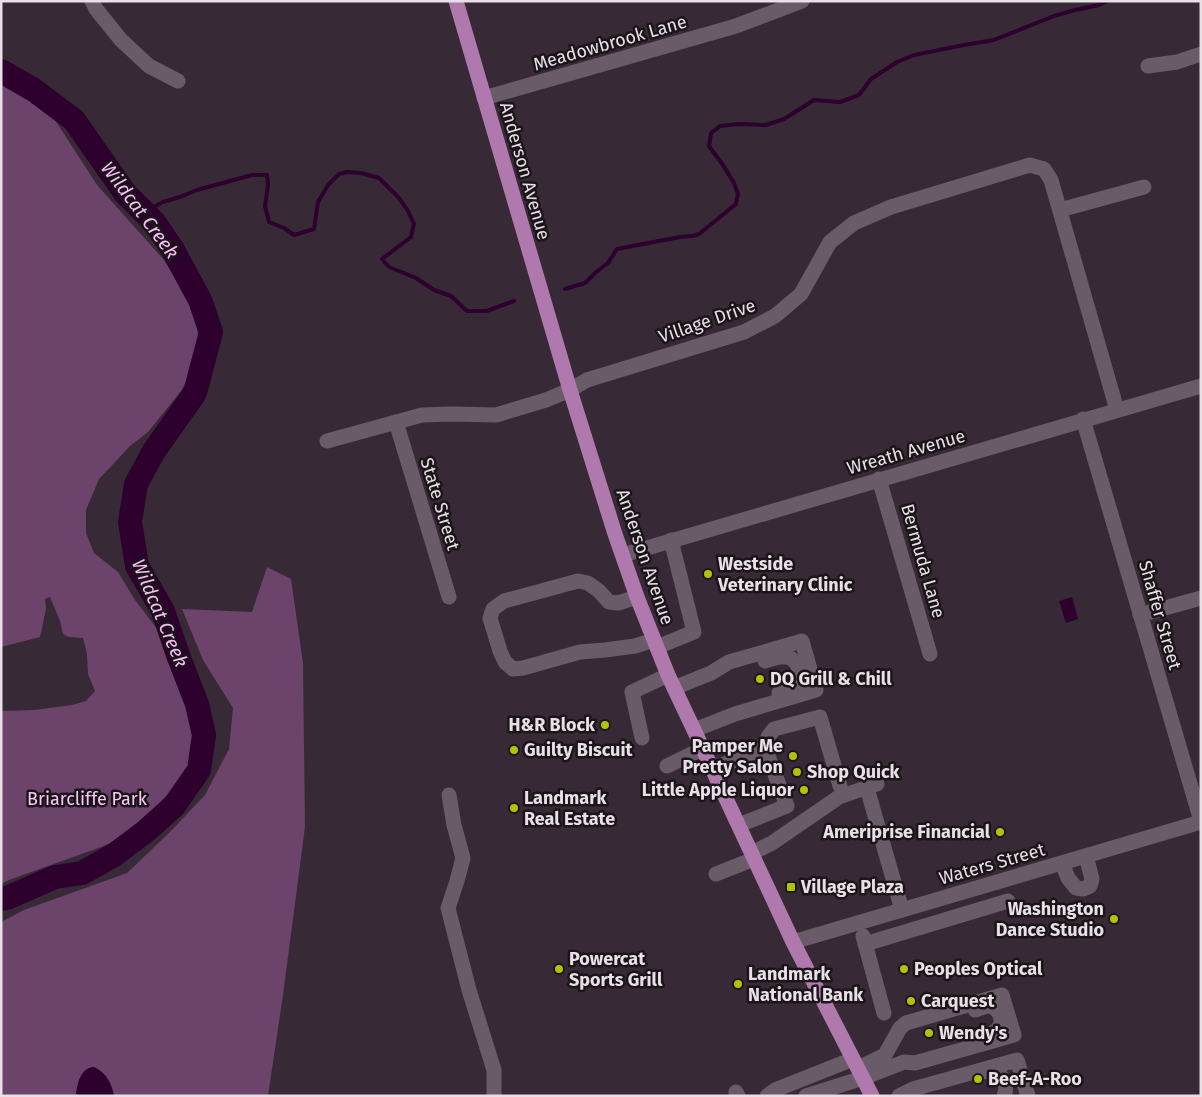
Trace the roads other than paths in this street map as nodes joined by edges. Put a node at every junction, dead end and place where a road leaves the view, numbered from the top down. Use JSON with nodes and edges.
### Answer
{"nodes":[{"id":1,"x":92,"y":1,"type":"edge"},
{"id":2,"x":456,"y":1,"type":"edge"},
{"id":3,"x":802,"y":1,"type":"edge"},
{"id":4,"x":1201,"y":54,"type":"edge"},
{"id":5,"x":1148,"y":66,"type":"dead end"},
{"id":6,"x":178,"y":81,"type":"dead end"},
{"id":7,"x":484,"y":98,"type":"junction"},
{"id":8,"x":1144,"y":187,"type":"dead end"},
{"id":9,"x":1060,"y":210,"type":"junction"},
{"id":10,"x":1201,"y":386,"type":"edge"},
{"id":11,"x":570,"y":390,"type":"junction"},
{"id":12,"x":1117,"y":410,"type":"junction"},
{"id":13,"x":1083,"y":420,"type":"junction"},
{"id":14,"x":396,"y":422,"type":"junction"},
{"id":15,"x":328,"y":441,"type":"dead end"},
{"id":16,"x":880,"y":479,"type":"junction"},
{"id":17,"x":671,"y":540,"type":"junction"},
{"id":18,"x":623,"y":555,"type":"junction"},
{"id":19,"x":449,"y":597,"type":"dead end"},
{"id":20,"x":637,"y":597,"type":"junction"},
{"id":21,"x":1201,"y":598,"type":"edge"},
{"id":22,"x":1140,"y":615,"type":"junction"},
{"id":23,"x":656,"y":644,"type":"junction"},
{"id":24,"x":930,"y":654,"type":"dead end"},
{"id":25,"x":671,"y":681,"type":"junction"},
{"id":26,"x":694,"y":730,"type":"junction"},
{"id":27,"x":642,"y":738,"type":"dead end"},
{"id":28,"x":765,"y":748,"type":"junction"},
{"id":29,"x":702,"y":749,"type":"junction"},
{"id":30,"x":667,"y":766,"type":"dead end"},
{"id":31,"x":712,"y":769,"type":"junction"},
{"id":32,"x":840,"y":786,"type":"dead end"},
{"id":33,"x":449,"y":795,"type":"dead end"},
{"id":34,"x":1201,"y":822,"type":"edge"},
{"id":35,"x":739,"y":825,"type":"junction"},
{"id":36,"x":753,"y":856,"type":"junction"},
{"id":37,"x":1086,"y":856,"type":"junction"},
{"id":38,"x":1062,"y":863,"type":"junction"},
{"id":39,"x":716,"y":874,"type":"dead end"},
{"id":40,"x":1008,"y":901,"type":"dead end"},
{"id":41,"x":902,"y":910,"type":"junction"},
{"id":42,"x":859,"y":922,"type":"junction"},
{"id":43,"x":794,"y":942,"type":"junction"},
{"id":44,"x":865,"y":944,"type":"junction"},
{"id":45,"x":884,"y":1013,"type":"dead end"},
{"id":46,"x":858,"y":1068,"type":"junction"},
{"id":47,"x":924,"y":1086,"type":"junction"},
{"id":48,"x":494,"y":1096,"type":"edge"},
{"id":49,"x":767,"y":1096,"type":"edge"},
{"id":50,"x":806,"y":1096,"type":"edge"},
{"id":51,"x":872,"y":1096,"type":"edge"},
{"id":52,"x":899,"y":1096,"type":"edge"},
{"id":53,"x":1004,"y":1096,"type":"edge"},
{"id":54,"x":1028,"y":1096,"type":"edge"}],
"edges":[{"from":1,"to":6,"type":"street"},
{"from":2,"to":7,"type":"main road","name":"Anderson Avenue"},
{"from":3,"to":7,"type":"street","name":"Meadowbrook Lane"},
{"from":4,"to":5,"type":"street"},
{"from":7,"to":11,"type":"main road","name":"Anderson Avenue"},
{"from":8,"to":9,"type":"street"},
{"from":9,"to":11,"type":"street","name":"Village Drive"},
{"from":9,"to":12,"type":"street","name":"Village Drive"},
{"from":10,"to":12,"type":"street","name":"Wreath Avenue"},
{"from":11,"to":14,"type":"street","name":"Village Drive"},
{"from":11,"to":18,"type":"main road","name":"Anderson Avenue"},
{"from":12,"to":13,"type":"street","name":"Wreath Avenue"},
{"from":13,"to":16,"type":"street","name":"Wreath Avenue"},
{"from":13,"to":22,"type":"street","name":"Shaffer Street"},
{"from":14,"to":15,"type":"street","name":"Village Drive"},
{"from":14,"to":19,"type":"street","name":"State Street"},
{"from":16,"to":17,"type":"street","name":"Wreath Avenue"},
{"from":16,"to":24,"type":"street","name":"Bermuda Lane"},
{"from":17,"to":18,"type":"street","name":"Wreath Avenue"},
{"from":17,"to":23,"type":"street"},
{"from":18,"to":20,"type":"main road","name":"Anderson Avenue"},
{"from":20,"to":23,"type":"main road","name":"Anderson Avenue"},
{"from":20,"to":23,"type":"street"},
{"from":21,"to":22,"type":"street"},
{"from":22,"to":34,"type":"street","name":"Shaffer Street"},
{"from":23,"to":25,"type":"main road","name":"Anderson Avenue"},
{"from":25,"to":26,"type":"main road","name":"Anderson Avenue"},
{"from":25,"to":26,"type":"street"},
{"from":25,"to":27,"type":"street"},
{"from":26,"to":29,"type":"main road","name":"Anderson Avenue"},
{"from":28,"to":31,"type":"street"},
{"from":28,"to":32,"type":"street"},
{"from":28,"to":35,"type":"street"},
{"from":29,"to":30,"type":"street"},
{"from":29,"to":31,"type":"main road","name":"Anderson Avenue"},
{"from":31,"to":35,"type":"main road","name":"Anderson Avenue"},
{"from":33,"to":48,"type":"street"},
{"from":34,"to":37,"type":"street","name":"Waters Street"},
{"from":35,"to":36,"type":"main road","name":"Anderson Avenue"},
{"from":36,"to":39,"type":"street"},
{"from":36,"to":41,"type":"street"},
{"from":36,"to":43,"type":"main road","name":"Anderson Avenue"},
{"from":37,"to":38,"type":"street","name":"Waters Street"},
{"from":37,"to":38,"type":"street"},
{"from":38,"to":41,"type":"street","name":"Waters Street"},
{"from":40,"to":44,"type":"street"},
{"from":41,"to":42,"type":"street","name":"Waters Street"},
{"from":42,"to":43,"type":"street","name":"Waters Street"},
{"from":42,"to":44,"type":"street"},
{"from":43,"to":46,"type":"main road","name":"Anderson Avenue"},
{"from":44,"to":45,"type":"street"},
{"from":46,"to":46,"type":"street"},
{"from":46,"to":49,"type":"street"},
{"from":46,"to":50,"type":"street"},
{"from":46,"to":51,"type":"main road","name":"Anderson Avenue"},
{"from":47,"to":52,"type":"street"},
{"from":47,"to":53,"type":"street"},
{"from":47,"to":54,"type":"street"}]}
